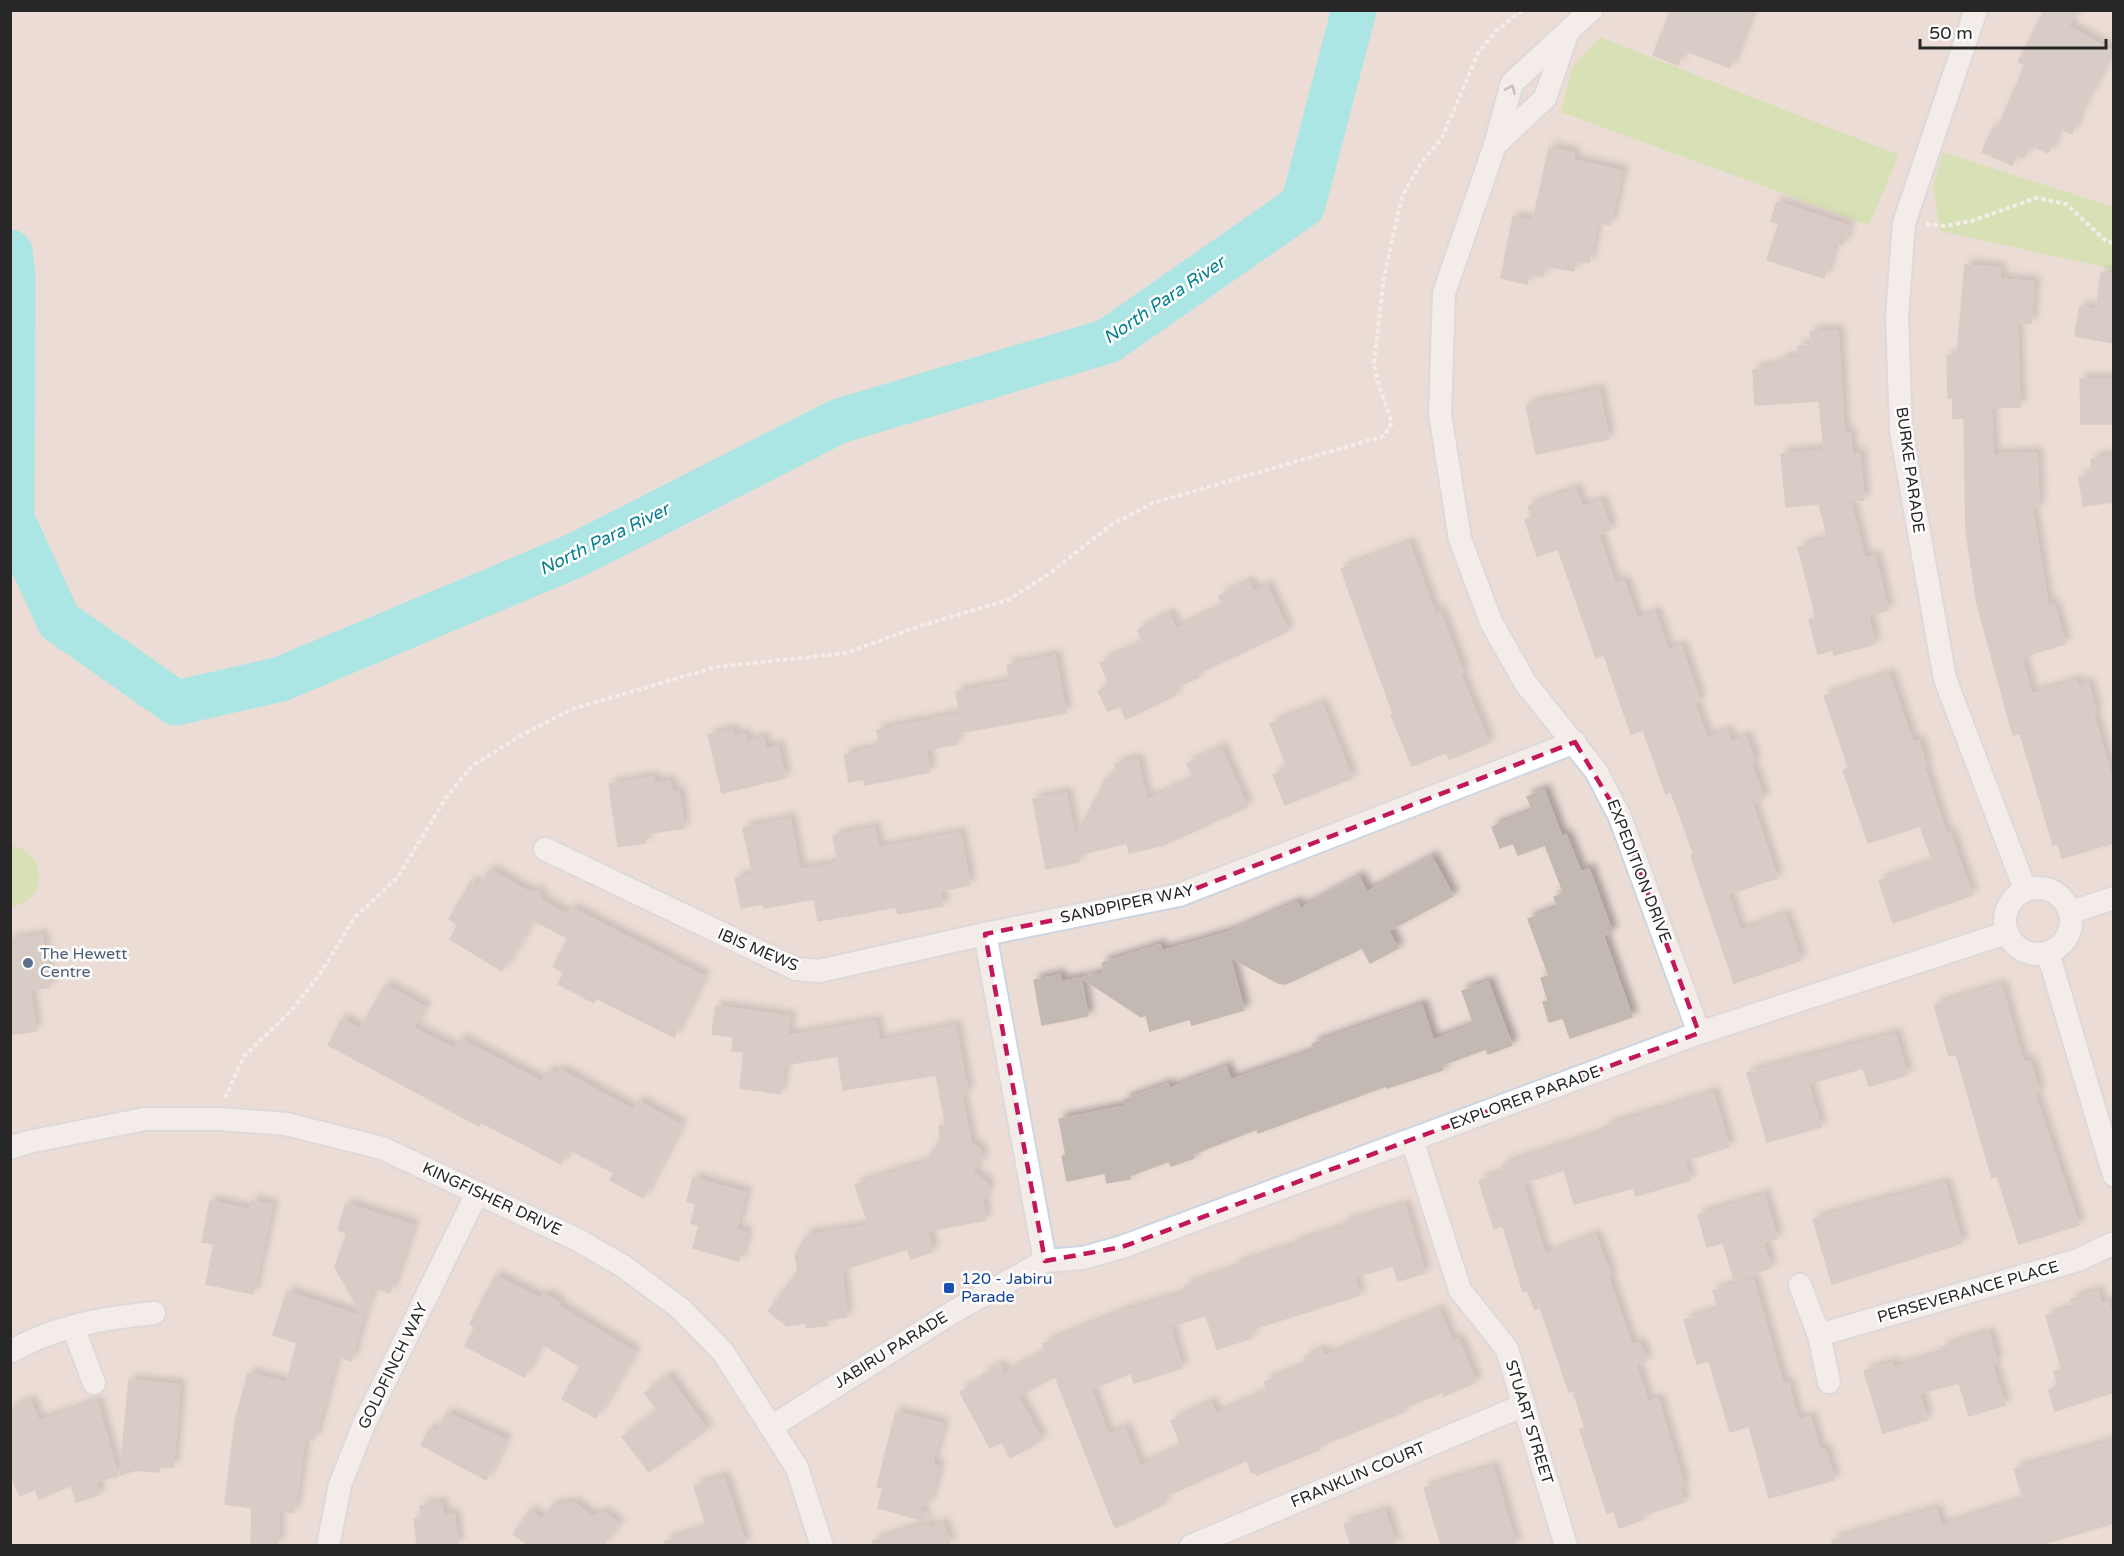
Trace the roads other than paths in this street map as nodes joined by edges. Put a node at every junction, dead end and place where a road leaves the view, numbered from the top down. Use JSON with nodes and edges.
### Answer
{"nodes":[{"id":1,"x":1592,"y":10,"type":"edge"},
{"id":2,"x":1976,"y":10,"type":"edge"},
{"id":3,"x":1568,"y":34,"type":"junction"},
{"id":4,"x":1495,"y":145,"type":"junction"},
{"id":5,"x":1575,"y":742,"type":"junction"},
{"id":6,"x":545,"y":849,"type":"dead end"},
{"id":7,"x":2025,"y":889,"type":"junction"},
{"id":8,"x":2114,"y":898,"type":"edge"},
{"id":9,"x":2071,"y":912,"type":"junction"},
{"id":10,"x":2006,"y":933,"type":"junction"},
{"id":11,"x":986,"y":934,"type":"junction"},
{"id":12,"x":2048,"y":953,"type":"junction"},
{"id":13,"x":1699,"y":1033,"type":"junction"},
{"id":14,"x":1412,"y":1140,"type":"junction"},
{"id":15,"x":10,"y":1148,"type":"edge"},
{"id":16,"x":2114,"y":1175,"type":"edge"},
{"id":17,"x":477,"y":1193,"type":"junction"},
{"id":18,"x":2114,"y":1243,"type":"edge"},
{"id":19,"x":1045,"y":1261,"type":"junction"},
{"id":20,"x":1800,"y":1285,"type":"dead end"},
{"id":21,"x":154,"y":1312,"type":"dead end"},
{"id":22,"x":73,"y":1327,"type":"junction"},
{"id":23,"x":1819,"y":1335,"type":"junction"},
{"id":24,"x":10,"y":1352,"type":"edge"},
{"id":25,"x":1829,"y":1382,"type":"dead end"},
{"id":26,"x":94,"y":1383,"type":"dead end"},
{"id":27,"x":1524,"y":1405,"type":"junction"},
{"id":28,"x":771,"y":1427,"type":"junction"},
{"id":29,"x":328,"y":1545,"type":"edge"},
{"id":30,"x":822,"y":1545,"type":"edge"},
{"id":31,"x":1191,"y":1545,"type":"edge"},
{"id":32,"x":1566,"y":1545,"type":"edge"}],
"edges":[{"from":1,"to":3,"type":"street","name":"EXPEDITION DRIVE"},
{"from":2,"to":7,"type":"street","name":"BURKE PARADE"},
{"from":3,"to":4,"type":"street","name":"EXPEDITION DRIVE"},
{"from":4,"to":3,"type":"street","name":"EXPEDITION DRIVE","one_way":true},
{"from":4,"to":5,"type":"street","name":"EXPEDITION DRIVE"},
{"from":5,"to":11,"type":"street","name":"SANDPIPER WAY"},
{"from":5,"to":13,"type":"street","name":"EXPEDITION DRIVE"},
{"from":6,"to":11,"type":"street","name":"IBIS MEWS"},
{"from":7,"to":9,"type":"street"},
{"from":7,"to":10,"type":"street"},
{"from":8,"to":9,"type":"street"},
{"from":9,"to":12,"type":"street"},
{"from":10,"to":12,"type":"street"},
{"from":10,"to":13,"type":"street","name":"EXPLORER PARADE"},
{"from":11,"to":19,"type":"street"},
{"from":12,"to":16,"type":"street"},
{"from":13,"to":14,"type":"street","name":"EXPLORER PARADE"},
{"from":14,"to":19,"type":"street","name":"EXPLORER PARADE"},
{"from":14,"to":27,"type":"street","name":"STUART STREET"},
{"from":15,"to":17,"type":"street","name":"KINGFISHER DRIVE"},
{"from":17,"to":28,"type":"street","name":"KINGFISHER DRIVE"},
{"from":17,"to":29,"type":"street","name":"GOLDFINCH WAY"},
{"from":18,"to":23,"type":"street","name":"PERSEVERANCE PLACE"},
{"from":19,"to":28,"type":"street","name":"JABIRU PARADE"},
{"from":20,"to":23,"type":"street"},
{"from":21,"to":22,"type":"street"},
{"from":22,"to":24,"type":"street"},
{"from":22,"to":26,"type":"street"},
{"from":23,"to":25,"type":"street"},
{"from":27,"to":31,"type":"street","name":"FRANKLIN COURT"},
{"from":27,"to":32,"type":"street","name":"STUART STREET"},
{"from":28,"to":30,"type":"street","name":"KINGFISHER DRIVE"}]}
